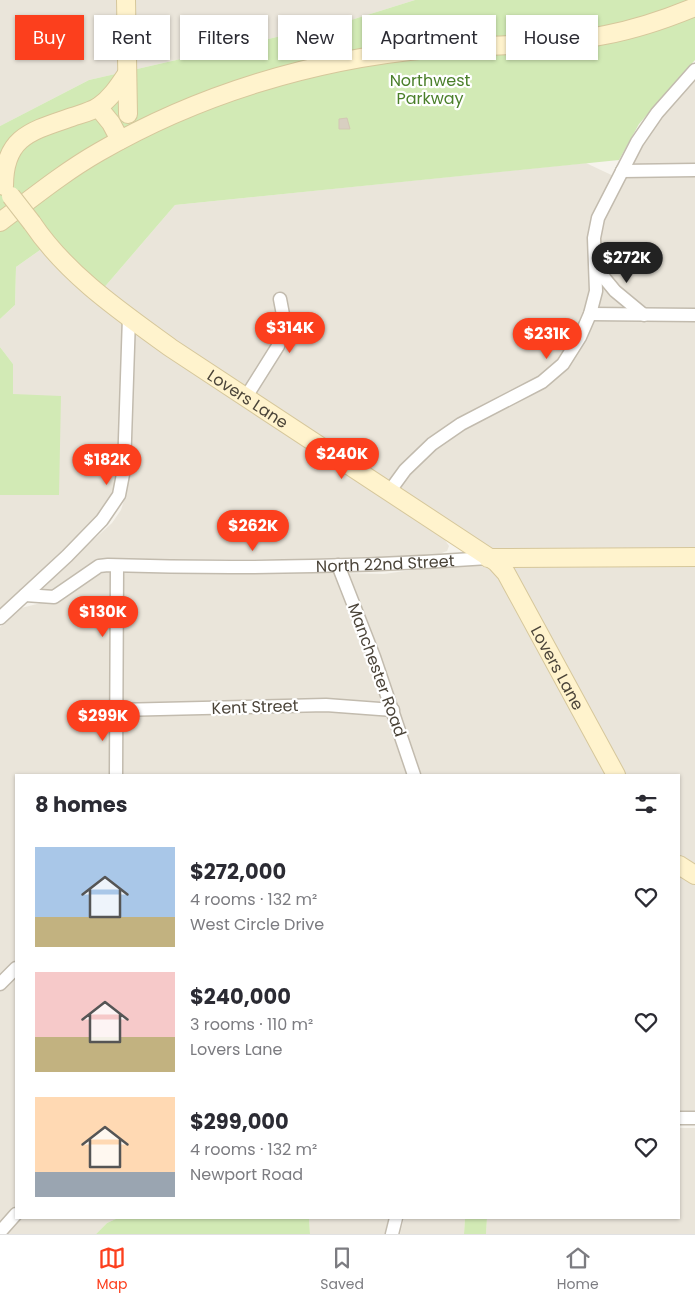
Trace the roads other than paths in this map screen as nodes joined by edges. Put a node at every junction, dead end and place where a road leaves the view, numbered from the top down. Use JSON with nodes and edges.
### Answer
{"nodes":[{"id":1,"x":126,"y":0,"type":"edge"},
{"id":2,"x":695,"y":6,"type":"edge"},
{"id":3,"x":695,"y":70,"type":"edge"},
{"id":4,"x":126,"y":75,"type":"junction"},
{"id":5,"x":103,"y":103,"type":"junction"},
{"id":6,"x":128,"y":114,"type":"junction"},
{"id":7,"x":128,"y":135,"type":"junction"},
{"id":8,"x":6,"y":149,"type":"edge"},
{"id":9,"x":695,"y":170,"type":"edge"},
{"id":10,"x":622,"y":171,"type":"junction"},
{"id":11,"x":5,"y":188,"type":"edge"},
{"id":12,"x":0,"y":222,"type":"edge"},
{"id":13,"x":596,"y":268,"type":"junction"},
{"id":14,"x":280,"y":299,"type":"dead end"},
{"id":15,"x":590,"y":314,"type":"junction"},
{"id":16,"x":644,"y":315,"type":"junction"},
{"id":17,"x":695,"y":315,"type":"edge"},
{"id":18,"x":128,"y":317,"type":"junction"},
{"id":19,"x":246,"y":397,"type":"junction"},
{"id":20,"x":389,"y":492,"type":"junction"},
{"id":21,"x":695,"y":557,"type":"edge"},
{"id":22,"x":488,"y":558,"type":"junction"},
{"id":23,"x":338,"y":565,"type":"junction"},
{"id":24,"x":117,"y":566,"type":"junction"},
{"id":25,"x":25,"y":595,"type":"junction"},
{"id":26,"x":0,"y":618,"type":"edge"},
{"id":27,"x":118,"y":710,"type":"junction"},
{"id":28,"x":393,"y":710,"type":"junction"},
{"id":29,"x":116,"y":774,"type":"edge"},
{"id":30,"x":414,"y":774,"type":"edge"},
{"id":31,"x":615,"y":774,"type":"edge"},
{"id":32,"x":680,"y":865,"type":"edge"},
{"id":33,"x":695,"y":875,"type":"edge"},
{"id":34,"x":15,"y":969,"type":"edge"},
{"id":35,"x":2,"y":979,"type":"edge"},
{"id":36,"x":680,"y":1118,"type":"edge"},
{"id":37,"x":695,"y":1118,"type":"edge"},
{"id":38,"x":15,"y":1215,"type":"edge"},
{"id":39,"x":396,"y":1219,"type":"edge"},
{"id":40,"x":0,"y":1232,"type":"edge"},
{"id":41,"x":392,"y":1234,"type":"edge"}],
"edges":[{"from":1,"to":4,"type":"street"},
{"from":2,"to":7,"type":"street"},
{"from":3,"to":10,"type":"street"},
{"from":4,"to":5,"type":"street"},
{"from":4,"to":6,"type":"street"},
{"from":5,"to":6,"type":"street"},
{"from":5,"to":7,"type":"street"},
{"from":5,"to":8,"type":"street"},
{"from":6,"to":7,"type":"street"},
{"from":7,"to":12,"type":"street"},
{"from":8,"to":11,"type":"street"},
{"from":9,"to":10,"type":"street"},
{"from":10,"to":13,"type":"street"},
{"from":11,"to":18,"type":"street","name":"Lovers Lane","bridge":true},
{"from":13,"to":15,"type":"street"},
{"from":13,"to":16,"type":"street"},
{"from":14,"to":19,"type":"street"},
{"from":15,"to":16,"type":"street"},
{"from":15,"to":20,"type":"street"},
{"from":16,"to":17,"type":"street"},
{"from":18,"to":19,"type":"street","name":"Lovers Lane"},
{"from":18,"to":25,"type":"street"},
{"from":19,"to":20,"type":"street","name":"Lovers Lane"},
{"from":20,"to":22,"type":"street","name":"Lovers Lane"},
{"from":21,"to":22,"type":"street","name":"North 22nd Street"},
{"from":22,"to":23,"type":"street","name":"North 22nd Street"},
{"from":22,"to":31,"type":"street","name":"Lovers Lane"},
{"from":23,"to":24,"type":"street","name":"North 22nd Street"},
{"from":23,"to":28,"type":"street","name":"Manchester Road"},
{"from":24,"to":25,"type":"street","name":"North 22nd Street"},
{"from":24,"to":27,"type":"street"},
{"from":25,"to":26,"type":"street"},
{"from":27,"to":28,"type":"street","name":"Kent Street"},
{"from":27,"to":29,"type":"street"},
{"from":28,"to":30,"type":"street","name":"Manchester Road"},
{"from":32,"to":33,"type":"street"},
{"from":34,"to":35,"type":"street"},
{"from":36,"to":37,"type":"street"},
{"from":38,"to":40,"type":"street"},
{"from":39,"to":41,"type":"street"}]}
